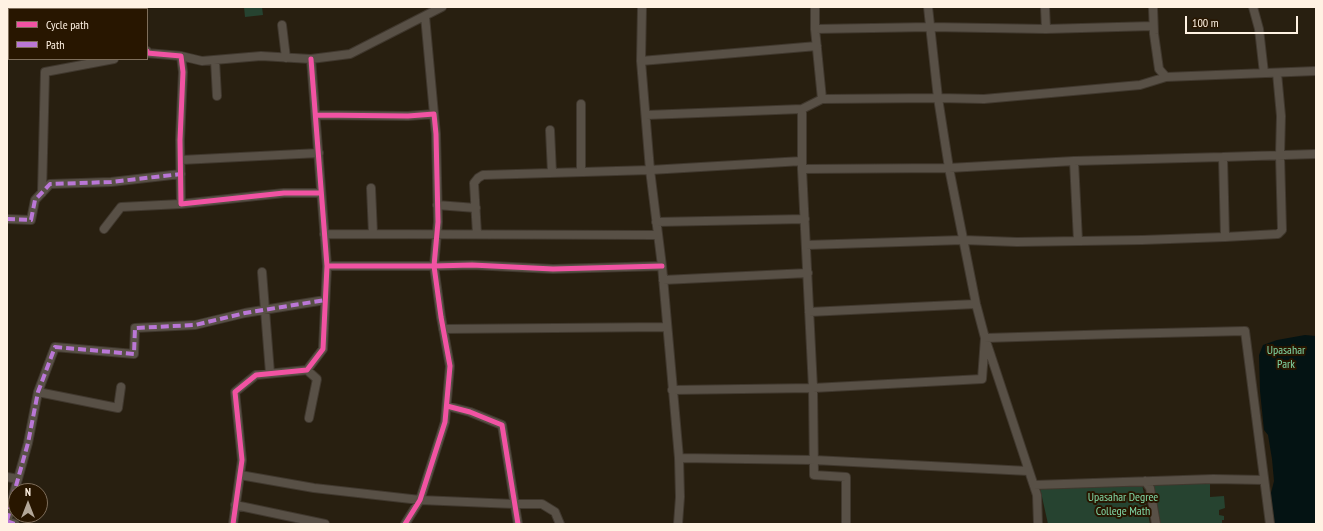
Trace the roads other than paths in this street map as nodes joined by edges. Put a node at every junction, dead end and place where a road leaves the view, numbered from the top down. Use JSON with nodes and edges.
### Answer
{"nodes":[{"id":1,"x":442,"y":7,"type":"edge"},
{"id":2,"x":642,"y":7,"type":"edge"},
{"id":3,"x":815,"y":7,"type":"edge"},
{"id":4,"x":928,"y":7,"type":"edge"},
{"id":5,"x":1045,"y":7,"type":"edge"},
{"id":6,"x":1153,"y":7,"type":"edge"},
{"id":7,"x":1253,"y":7,"type":"edge"},
{"id":8,"x":425,"y":16,"type":"junction"},
{"id":9,"x":282,"y":25,"type":"dead end"},
{"id":10,"x":1153,"y":26,"type":"junction"},
{"id":11,"x":930,"y":27,"type":"junction"},
{"id":12,"x":815,"y":29,"type":"junction"},
{"id":13,"x":1046,"y":29,"type":"junction"},
{"id":14,"x":817,"y":46,"type":"junction"},
{"id":15,"x":148,"y":52,"type":"edge"},
{"id":16,"x":181,"y":56,"type":"junction"},
{"id":17,"x":286,"y":58,"type":"junction"},
{"id":18,"x":311,"y":59,"type":"junction"},
{"id":19,"x":109,"y":60,"type":"edge"},
{"id":20,"x":215,"y":60,"type":"junction"},
{"id":21,"x":642,"y":61,"type":"junction"},
{"id":22,"x":1316,"y":71,"type":"edge"},
{"id":23,"x":1264,"y":73,"type":"junction"},
{"id":24,"x":1277,"y":73,"type":"junction"},
{"id":25,"x":1166,"y":77,"type":"junction"},
{"id":26,"x":217,"y":96,"type":"dead end"},
{"id":27,"x":938,"y":98,"type":"junction"},
{"id":28,"x":822,"y":100,"type":"junction"},
{"id":29,"x":581,"y":104,"type":"dead end"},
{"id":30,"x":802,"y":109,"type":"junction"},
{"id":31,"x":434,"y":114,"type":"junction"},
{"id":32,"x":316,"y":115,"type":"junction"},
{"id":33,"x":646,"y":115,"type":"junction"},
{"id":34,"x":550,"y":130,"type":"dead end"},
{"id":35,"x":319,"y":153,"type":"junction"},
{"id":36,"x":1316,"y":154,"type":"edge"},
{"id":37,"x":1280,"y":155,"type":"junction"},
{"id":38,"x":1223,"y":158,"type":"junction"},
{"id":39,"x":181,"y":160,"type":"junction"},
{"id":40,"x":1074,"y":161,"type":"junction"},
{"id":41,"x":802,"y":165,"type":"junction"},
{"id":42,"x":949,"y":168,"type":"junction"},
{"id":43,"x":650,"y":170,"type":"junction"},
{"id":44,"x":582,"y":172,"type":"junction"},
{"id":45,"x":552,"y":173,"type":"junction"},
{"id":46,"x":181,"y":174,"type":"junction"},
{"id":47,"x":371,"y":188,"type":"dead end"},
{"id":48,"x":42,"y":193,"type":"junction"},
{"id":49,"x":321,"y":193,"type":"junction"},
{"id":50,"x":181,"y":204,"type":"junction"},
{"id":51,"x":437,"y":206,"type":"junction"},
{"id":52,"x":476,"y":208,"type":"junction"},
{"id":53,"x":7,"y":218,"type":"edge"},
{"id":54,"x":805,"y":219,"type":"junction"},
{"id":55,"x":656,"y":222,"type":"junction"},
{"id":56,"x":104,"y":229,"type":"dead end"},
{"id":57,"x":324,"y":234,"type":"junction"},
{"id":58,"x":373,"y":234,"type":"junction"},
{"id":59,"x":437,"y":234,"type":"junction"},
{"id":60,"x":477,"y":234,"type":"junction"},
{"id":61,"x":658,"y":235,"type":"junction"},
{"id":62,"x":1225,"y":237,"type":"junction"},
{"id":63,"x":963,"y":240,"type":"junction"},
{"id":64,"x":1078,"y":241,"type":"junction"},
{"id":65,"x":806,"y":245,"type":"junction"},
{"id":66,"x":327,"y":266,"type":"junction"},
{"id":67,"x":434,"y":266,"type":"junction"},
{"id":68,"x":662,"y":266,"type":"junction"},
{"id":69,"x":262,"y":272,"type":"dead end"},
{"id":70,"x":808,"y":273,"type":"junction"},
{"id":71,"x":663,"y":280,"type":"junction"},
{"id":72,"x":325,"y":300,"type":"junction"},
{"id":73,"x":976,"y":304,"type":"junction"},
{"id":74,"x":264,"y":310,"type":"junction"},
{"id":75,"x":809,"y":312,"type":"junction"},
{"id":76,"x":667,"y":327,"type":"junction"},
{"id":77,"x":443,"y":328,"type":"junction"},
{"id":78,"x":985,"y":338,"type":"junction"},
{"id":79,"x":307,"y":370,"type":"junction"},
{"id":80,"x":270,"y":373,"type":"junction"},
{"id":81,"x":121,"y":387,"type":"dead end"},
{"id":82,"x":812,"y":388,"type":"junction"},
{"id":83,"x":672,"y":390,"type":"junction"},
{"id":84,"x":38,"y":392,"type":"junction"},
{"id":85,"x":446,"y":406,"type":"junction"},
{"id":86,"x":309,"y":418,"type":"dead end"},
{"id":87,"x":679,"y":458,"type":"junction"},
{"id":88,"x":814,"y":460,"type":"junction"},
{"id":89,"x":1028,"y":471,"type":"junction"},
{"id":90,"x":240,"y":475,"type":"junction"},
{"id":91,"x":7,"y":477,"type":"edge"},
{"id":92,"x":18,"y":480,"type":"junction"},
{"id":93,"x":1264,"y":480,"type":"junction"},
{"id":94,"x":1145,"y":482,"type":"junction"},
{"id":95,"x":1034,"y":485,"type":"junction"},
{"id":96,"x":420,"y":500,"type":"junction"},
{"id":97,"x":514,"y":504,"type":"junction"},
{"id":98,"x":236,"y":505,"type":"junction"},
{"id":99,"x":7,"y":522,"type":"edge"},
{"id":100,"x":15,"y":524,"type":"edge"},
{"id":101,"x":233,"y":524,"type":"edge"},
{"id":102,"x":325,"y":524,"type":"edge"},
{"id":103,"x":406,"y":524,"type":"edge"},
{"id":104,"x":518,"y":524,"type":"edge"},
{"id":105,"x":560,"y":524,"type":"edge"},
{"id":106,"x":678,"y":524,"type":"edge"},
{"id":107,"x":846,"y":524,"type":"edge"},
{"id":108,"x":1038,"y":524,"type":"edge"},
{"id":109,"x":1156,"y":524,"type":"edge"},
{"id":110,"x":1270,"y":524,"type":"edge"}],
"edges":[{"from":1,"to":8,"type":"street"},
{"from":2,"to":21,"type":"street"},
{"from":3,"to":12,"type":"street"},
{"from":4,"to":11,"type":"street"},
{"from":5,"to":13,"type":"street"},
{"from":6,"to":10,"type":"street"},
{"from":7,"to":23,"type":"street"},
{"from":8,"to":18,"type":"street"},
{"from":8,"to":31,"type":"street"},
{"from":9,"to":17,"type":"street"},
{"from":10,"to":13,"type":"street"},
{"from":10,"to":25,"type":"street"},
{"from":11,"to":12,"type":"street"},
{"from":11,"to":13,"type":"street"},
{"from":11,"to":27,"type":"street"},
{"from":12,"to":14,"type":"street"},
{"from":14,"to":21,"type":"street"},
{"from":14,"to":28,"type":"street"},
{"from":15,"to":16,"type":"street"},
{"from":16,"to":20,"type":"street"},
{"from":16,"to":39,"type":"street"},
{"from":17,"to":18,"type":"street"},
{"from":17,"to":20,"type":"street"},
{"from":18,"to":32,"type":"street"},
{"from":19,"to":48,"type":"street"},
{"from":20,"to":26,"type":"street"},
{"from":21,"to":33,"type":"street"},
{"from":22,"to":24,"type":"street"},
{"from":23,"to":24,"type":"street"},
{"from":23,"to":25,"type":"street"},
{"from":24,"to":37,"type":"street"},
{"from":25,"to":27,"type":"street"},
{"from":27,"to":28,"type":"street"},
{"from":27,"to":42,"type":"street"},
{"from":28,"to":30,"type":"street"},
{"from":29,"to":44,"type":"street"},
{"from":30,"to":33,"type":"street"},
{"from":30,"to":41,"type":"street"},
{"from":31,"to":32,"type":"street"},
{"from":31,"to":51,"type":"street"},
{"from":32,"to":35,"type":"street"},
{"from":33,"to":43,"type":"street"},
{"from":34,"to":45,"type":"street"},
{"from":35,"to":39,"type":"street"},
{"from":35,"to":49,"type":"street"},
{"from":36,"to":37,"type":"street"},
{"from":37,"to":38,"type":"street"},
{"from":37,"to":62,"type":"street"},
{"from":38,"to":40,"type":"street"},
{"from":38,"to":62,"type":"street"},
{"from":39,"to":46,"type":"street"},
{"from":40,"to":42,"type":"street"},
{"from":40,"to":64,"type":"street"},
{"from":41,"to":42,"type":"street"},
{"from":41,"to":43,"type":"street"},
{"from":41,"to":54,"type":"street"},
{"from":42,"to":63,"type":"street"},
{"from":43,"to":44,"type":"street"},
{"from":43,"to":55,"type":"street"},
{"from":44,"to":45,"type":"street"},
{"from":45,"to":52,"type":"street"},
{"from":46,"to":48,"type":"street"},
{"from":46,"to":50,"type":"street"},
{"from":47,"to":58,"type":"street"},
{"from":48,"to":53,"type":"street"},
{"from":49,"to":50,"type":"street"},
{"from":49,"to":57,"type":"street"},
{"from":50,"to":56,"type":"street"},
{"from":51,"to":52,"type":"street"},
{"from":51,"to":59,"type":"street"},
{"from":52,"to":60,"type":"street"},
{"from":54,"to":55,"type":"street"},
{"from":54,"to":65,"type":"street"},
{"from":55,"to":61,"type":"street"},
{"from":57,"to":58,"type":"street"},
{"from":57,"to":66,"type":"street"},
{"from":58,"to":59,"type":"street"},
{"from":59,"to":60,"type":"street"},
{"from":59,"to":67,"type":"street"},
{"from":60,"to":61,"type":"street"},
{"from":61,"to":68,"type":"street"},
{"from":62,"to":64,"type":"street"},
{"from":63,"to":64,"type":"street"},
{"from":63,"to":65,"type":"street"},
{"from":63,"to":73,"type":"street"},
{"from":65,"to":70,"type":"street"},
{"from":66,"to":67,"type":"street"},
{"from":66,"to":72,"type":"street"},
{"from":67,"to":68,"type":"street"},
{"from":67,"to":77,"type":"street"},
{"from":68,"to":71,"type":"street"},
{"from":69,"to":74,"type":"street"},
{"from":70,"to":71,"type":"street"},
{"from":70,"to":75,"type":"street"},
{"from":71,"to":76,"type":"street"},
{"from":72,"to":74,"type":"street"},
{"from":72,"to":79,"type":"street"},
{"from":73,"to":75,"type":"street"},
{"from":73,"to":78,"type":"street"},
{"from":74,"to":80,"type":"street"},
{"from":74,"to":84,"type":"street"},
{"from":75,"to":82,"type":"street"},
{"from":76,"to":77,"type":"street"},
{"from":76,"to":83,"type":"street"},
{"from":77,"to":85,"type":"street"},
{"from":78,"to":82,"type":"street"},
{"from":78,"to":89,"type":"street"},
{"from":78,"to":93,"type":"street"},
{"from":79,"to":80,"type":"street"},
{"from":79,"to":86,"type":"street"},
{"from":80,"to":90,"type":"street"},
{"from":81,"to":84,"type":"street"},
{"from":82,"to":83,"type":"street"},
{"from":82,"to":88,"type":"street"},
{"from":83,"to":87,"type":"street"},
{"from":84,"to":92,"type":"street"},
{"from":85,"to":96,"type":"street"},
{"from":85,"to":97,"type":"street"},
{"from":87,"to":88,"type":"street"},
{"from":87,"to":106,"type":"street"},
{"from":88,"to":89,"type":"street"},
{"from":88,"to":107,"type":"street"},
{"from":89,"to":95,"type":"street"},
{"from":90,"to":96,"type":"street"},
{"from":90,"to":98,"type":"street"},
{"from":91,"to":92,"type":"street"},
{"from":92,"to":99,"type":"street"},
{"from":93,"to":94,"type":"street"},
{"from":93,"to":110,"type":"street"},
{"from":94,"to":95,"type":"street"},
{"from":94,"to":109,"type":"street"},
{"from":95,"to":108,"type":"street"},
{"from":96,"to":97,"type":"street"},
{"from":96,"to":103,"type":"street"},
{"from":97,"to":104,"type":"street"},
{"from":97,"to":105,"type":"street"},
{"from":98,"to":101,"type":"street"},
{"from":98,"to":102,"type":"street"},
{"from":99,"to":100,"type":"street"}]}
